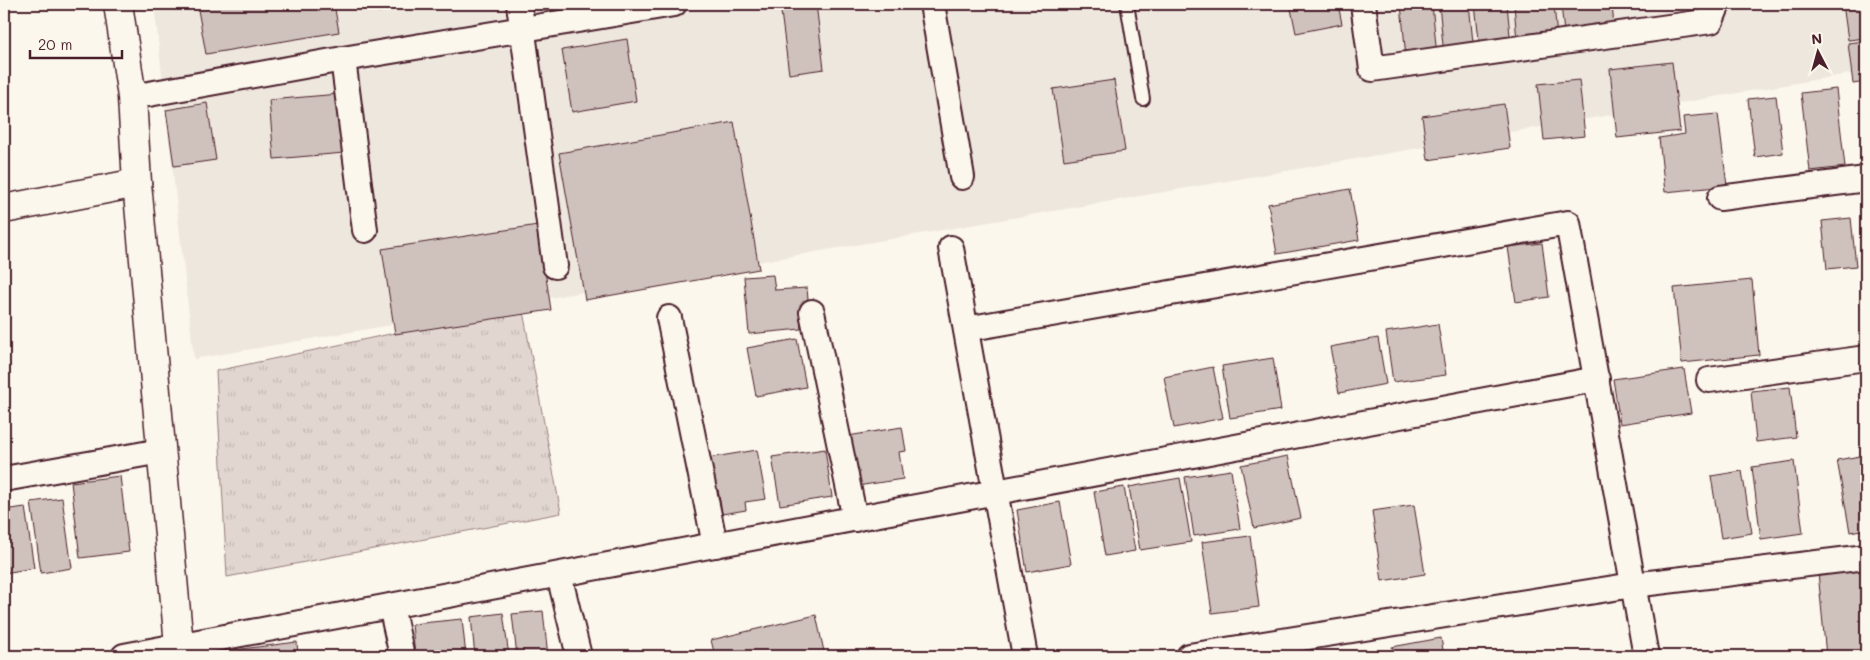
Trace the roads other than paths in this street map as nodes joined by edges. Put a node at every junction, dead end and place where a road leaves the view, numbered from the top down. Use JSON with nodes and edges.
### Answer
{"nodes":[{"id":1,"x":118,"y":4,"type":"edge"},
{"id":2,"x":519,"y":4,"type":"edge"},
{"id":3,"x":674,"y":4,"type":"edge"},
{"id":4,"x":932,"y":4,"type":"edge"},
{"id":5,"x":1127,"y":4,"type":"edge"},
{"id":6,"x":1363,"y":4,"type":"edge"},
{"id":7,"x":1718,"y":4,"type":"edge"},
{"id":8,"x":522,"y":30,"type":"junction"},
{"id":9,"x":342,"y":59,"type":"junction"},
{"id":10,"x":132,"y":97,"type":"junction"},
{"id":11,"x":1143,"y":99,"type":"dead end"},
{"id":12,"x":962,"y":177,"type":"dead end"},
{"id":13,"x":1866,"y":179,"type":"edge"},
{"id":14,"x":137,"y":183,"type":"junction"},
{"id":15,"x":1720,"y":198,"type":"dead end"},
{"id":16,"x":4,"y":209,"type":"edge"},
{"id":17,"x":366,"y":230,"type":"dead end"},
{"id":18,"x":951,"y":248,"type":"dead end"},
{"id":19,"x":555,"y":266,"type":"dead end"},
{"id":20,"x":812,"y":312,"type":"dead end"},
{"id":21,"x":669,"y":318,"type":"dead end"},
{"id":22,"x":966,"y":329,"type":"junction"},
{"id":23,"x":1866,"y":358,"type":"edge"},
{"id":24,"x":1597,"y":379,"type":"junction"},
{"id":25,"x":1709,"y":380,"type":"dead end"},
{"id":26,"x":161,"y":451,"type":"junction"},
{"id":27,"x":4,"y":479,"type":"edge"},
{"id":28,"x":996,"y":493,"type":"junction"},
{"id":29,"x":856,"y":519,"type":"junction"},
{"id":30,"x":715,"y":546,"type":"junction"},
{"id":31,"x":1866,"y":557,"type":"edge"},
{"id":32,"x":559,"y":575,"type":"junction"},
{"id":33,"x":1633,"y":585,"type":"junction"},
{"id":34,"x":391,"y":606,"type":"junction"},
{"id":35,"x":179,"y":651,"type":"edge"},
{"id":36,"x":124,"y":656,"type":"edge"},
{"id":37,"x":402,"y":656,"type":"edge"},
{"id":38,"x":580,"y":656,"type":"edge"},
{"id":39,"x":1025,"y":656,"type":"edge"},
{"id":40,"x":1189,"y":656,"type":"edge"},
{"id":41,"x":1646,"y":656,"type":"edge"}],
"edges":[{"from":1,"to":10,"type":"street"},
{"from":2,"to":8,"type":"street"},
{"from":3,"to":8,"type":"street"},
{"from":4,"to":12,"type":"street"},
{"from":5,"to":11,"type":"lane"},
{"from":6,"to":7,"type":"street"},
{"from":8,"to":9,"type":"street"},
{"from":8,"to":19,"type":"street"},
{"from":9,"to":10,"type":"street"},
{"from":9,"to":17,"type":"street"},
{"from":10,"to":14,"type":"street"},
{"from":13,"to":15,"type":"street"},
{"from":14,"to":16,"type":"street"},
{"from":14,"to":26,"type":"street"},
{"from":18,"to":22,"type":"street"},
{"from":20,"to":29,"type":"street"},
{"from":21,"to":30,"type":"street"},
{"from":22,"to":24,"type":"street"},
{"from":22,"to":28,"type":"street"},
{"from":23,"to":25,"type":"street"},
{"from":24,"to":28,"type":"street"},
{"from":24,"to":33,"type":"street"},
{"from":26,"to":27,"type":"street"},
{"from":26,"to":35,"type":"street"},
{"from":28,"to":29,"type":"street"},
{"from":28,"to":39,"type":"street"},
{"from":29,"to":30,"type":"street"},
{"from":30,"to":32,"type":"street"},
{"from":31,"to":33,"type":"street"},
{"from":32,"to":34,"type":"street"},
{"from":32,"to":38,"type":"street"},
{"from":33,"to":40,"type":"street"},
{"from":33,"to":41,"type":"street"},
{"from":34,"to":35,"type":"street"},
{"from":34,"to":37,"type":"street"},
{"from":35,"to":36,"type":"street"}]}
